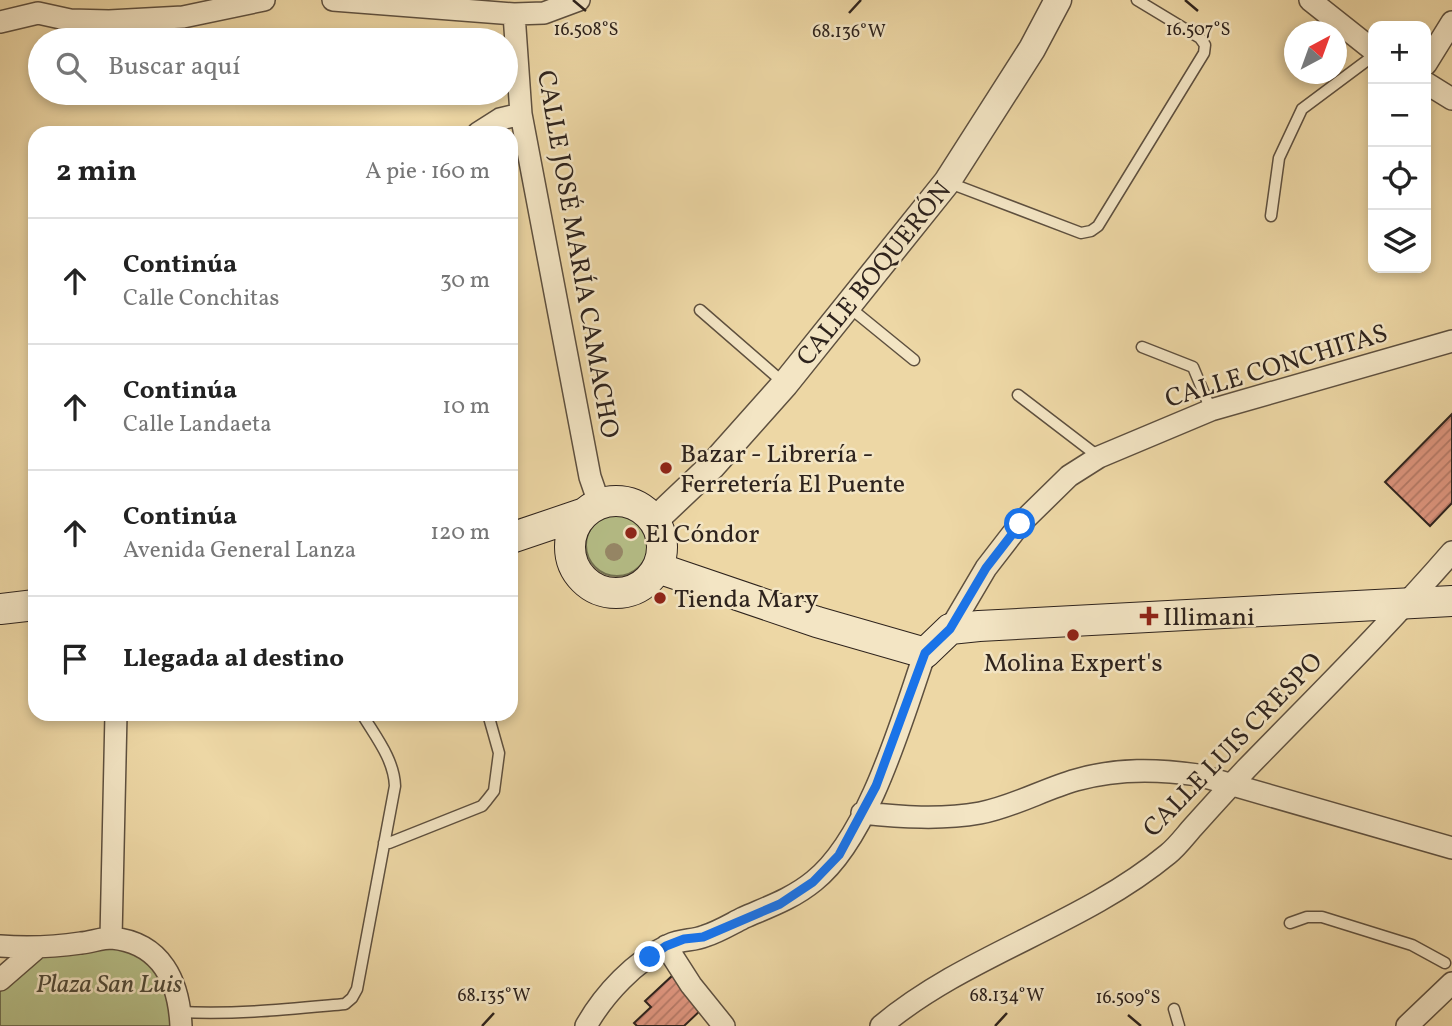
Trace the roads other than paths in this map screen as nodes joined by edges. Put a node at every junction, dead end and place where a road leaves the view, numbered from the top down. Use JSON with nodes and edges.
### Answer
{"nodes":[{"id":1,"x":264,"y":0,"type":"edge"},
{"id":2,"x":333,"y":0,"type":"edge"},
{"id":3,"x":579,"y":0,"type":"edge"},
{"id":4,"x":1058,"y":0,"type":"edge"},
{"id":5,"x":1137,"y":0,"type":"edge"},
{"id":6,"x":1310,"y":0,"type":"edge"},
{"id":7,"x":219,"y":4,"type":"edge"},
{"id":8,"x":37,"y":6,"type":"edge"},
{"id":9,"x":514,"y":14,"type":"junction"},
{"id":10,"x":0,"y":22,"type":"edge"},
{"id":11,"x":1452,"y":22,"type":"edge"},
{"id":12,"x":515,"y":28,"type":"edge"},
{"id":13,"x":1368,"y":46,"type":"edge"},
{"id":14,"x":1431,"y":56,"type":"edge"},
{"id":15,"x":1368,"y":60,"type":"edge"},
{"id":16,"x":518,"y":71,"type":"edge"},
{"id":17,"x":1428,"y":84,"type":"edge"},
{"id":18,"x":1452,"y":99,"type":"edge"},
{"id":19,"x":521,"y":114,"type":"junction"},
{"id":20,"x":489,"y":126,"type":"edge"},
{"id":21,"x":947,"y":182,"type":"junction"},
{"id":22,"x":1271,"y":216,"type":"dead end"},
{"id":23,"x":846,"y":305,"type":"junction"},
{"id":24,"x":700,"y":310,"type":"dead end"},
{"id":25,"x":1452,"y":341,"type":"edge"},
{"id":26,"x":1142,"y":347,"type":"dead end"},
{"id":27,"x":914,"y":360,"type":"dead end"},
{"id":28,"x":785,"y":384,"type":"junction"},
{"id":29,"x":1018,"y":395,"type":"dead end"},
{"id":30,"x":1211,"y":410,"type":"junction"},
{"id":31,"x":1099,"y":457,"type":"junction"},
{"id":32,"x":591,"y":508,"type":"junction"},
{"id":33,"x":655,"y":520,"type":"junction"},
{"id":34,"x":518,"y":536,"type":"edge"},
{"id":35,"x":518,"y":542,"type":"edge"},
{"id":36,"x":1452,"y":552,"type":"edge"},
{"id":37,"x":658,"y":568,"type":"junction"},
{"id":38,"x":576,"y":571,"type":"junction"},
{"id":39,"x":1452,"y":601,"type":"edge"},
{"id":40,"x":1406,"y":605,"type":"junction"},
{"id":41,"x":28,"y":606,"type":"edge"},
{"id":42,"x":0,"y":609,"type":"edge"},
{"id":43,"x":950,"y":629,"type":"junction"},
{"id":44,"x":925,"y":653,"type":"junction"},
{"id":45,"x":116,"y":721,"type":"edge"},
{"id":46,"x":366,"y":721,"type":"edge"},
{"id":47,"x":490,"y":721,"type":"edge"},
{"id":48,"x":1231,"y":785,"type":"junction"},
{"id":49,"x":862,"y":813,"type":"junction"},
{"id":50,"x":384,"y":843,"type":"junction"},
{"id":51,"x":1452,"y":848,"type":"edge"},
{"id":52,"x":1290,"y":923,"type":"dead end"},
{"id":53,"x":111,"y":938,"type":"junction"},
{"id":54,"x":0,"y":946,"type":"edge"},
{"id":55,"x":666,"y":946,"type":"junction"},
{"id":56,"x":38,"y":947,"type":"junction"},
{"id":57,"x":1448,"y":973,"type":"edge"},
{"id":58,"x":0,"y":981,"type":"edge"},
{"id":59,"x":1174,"y":1009,"type":"dead end"},
{"id":60,"x":180,"y":1019,"type":"edge"},
{"id":61,"x":586,"y":1026,"type":"edge"},
{"id":62,"x":724,"y":1026,"type":"edge"},
{"id":63,"x":881,"y":1026,"type":"edge"},
{"id":64,"x":1179,"y":1026,"type":"edge"},
{"id":65,"x":1407,"y":1026,"type":"edge"}],
"edges":[{"from":1,"to":7,"type":"street"},
{"from":2,"to":9,"type":"street"},
{"from":3,"to":9,"type":"street"},
{"from":4,"to":21,"type":"street","name":"CALLE BOQUERÓN"},
{"from":5,"to":21,"type":"lane"},
{"from":6,"to":13,"type":"street"},
{"from":7,"to":8,"type":"street"},
{"from":8,"to":10,"type":"street"},
{"from":9,"to":12,"type":"street","name":"CALLE JOSÉ MARÍA CAMACHO"},
{"from":11,"to":14,"type":"street"},
{"from":15,"to":22,"type":"lane"},
{"from":16,"to":19,"type":"street","name":"CALLE JOSÉ MARÍA CAMACHO"},
{"from":17,"to":18,"type":"street"},
{"from":19,"to":20,"type":"street"},
{"from":19,"to":32,"type":"street","name":"CALLE JOSÉ MARÍA CAMACHO"},
{"from":21,"to":23,"type":"street","name":"CALLE BOQUERÓN"},
{"from":23,"to":27,"type":"lane"},
{"from":23,"to":28,"type":"street","name":"CALLE BOQUERÓN"},
{"from":24,"to":28,"type":"lane"},
{"from":25,"to":30,"type":"street","name":"CALLE CONCHITAS"},
{"from":26,"to":30,"type":"lane"},
{"from":28,"to":33,"type":"street","name":"CALLE BOQUERÓN"},
{"from":29,"to":31,"type":"lane"},
{"from":30,"to":31,"type":"street","name":"CALLE CONCHITAS"},
{"from":31,"to":43,"type":"street","name":"CALLE CONCHITAS"},
{"from":32,"to":33,"type":"main road"},
{"from":32,"to":34,"type":"main road"},
{"from":32,"to":38,"type":"main road"},
{"from":33,"to":37,"type":"main road"},
{"from":35,"to":38,"type":"main road"},
{"from":36,"to":40,"type":"street","name":"CALLE LUIS CRESPO"},
{"from":37,"to":38,"type":"main road"},
{"from":37,"to":44,"type":"main road"},
{"from":39,"to":40,"type":"main road"},
{"from":40,"to":43,"type":"main road"},
{"from":40,"to":48,"type":"street","name":"CALLE LUIS CRESPO"},
{"from":41,"to":42,"type":"main road"},
{"from":43,"to":44,"type":"main road"},
{"from":44,"to":49,"type":"street"},
{"from":45,"to":53,"type":"street"},
{"from":46,"to":50,"type":"lane"},
{"from":47,"to":50,"type":"lane"},
{"from":48,"to":49,"type":"street"},
{"from":48,"to":51,"type":"street"},
{"from":48,"to":63,"type":"street","name":"CALLE LUIS CRESPO"},
{"from":49,"to":55,"type":"street"},
{"from":50,"to":60,"type":"lane"},
{"from":52,"to":57,"type":"lane"},
{"from":53,"to":56,"type":"street"},
{"from":53,"to":60,"type":"street"},
{"from":54,"to":56,"type":"street"},
{"from":55,"to":61,"type":"street"},
{"from":55,"to":62,"type":"street"},
{"from":56,"to":58,"type":"street"},
{"from":57,"to":65,"type":"street"},
{"from":59,"to":64,"type":"lane"}]}
